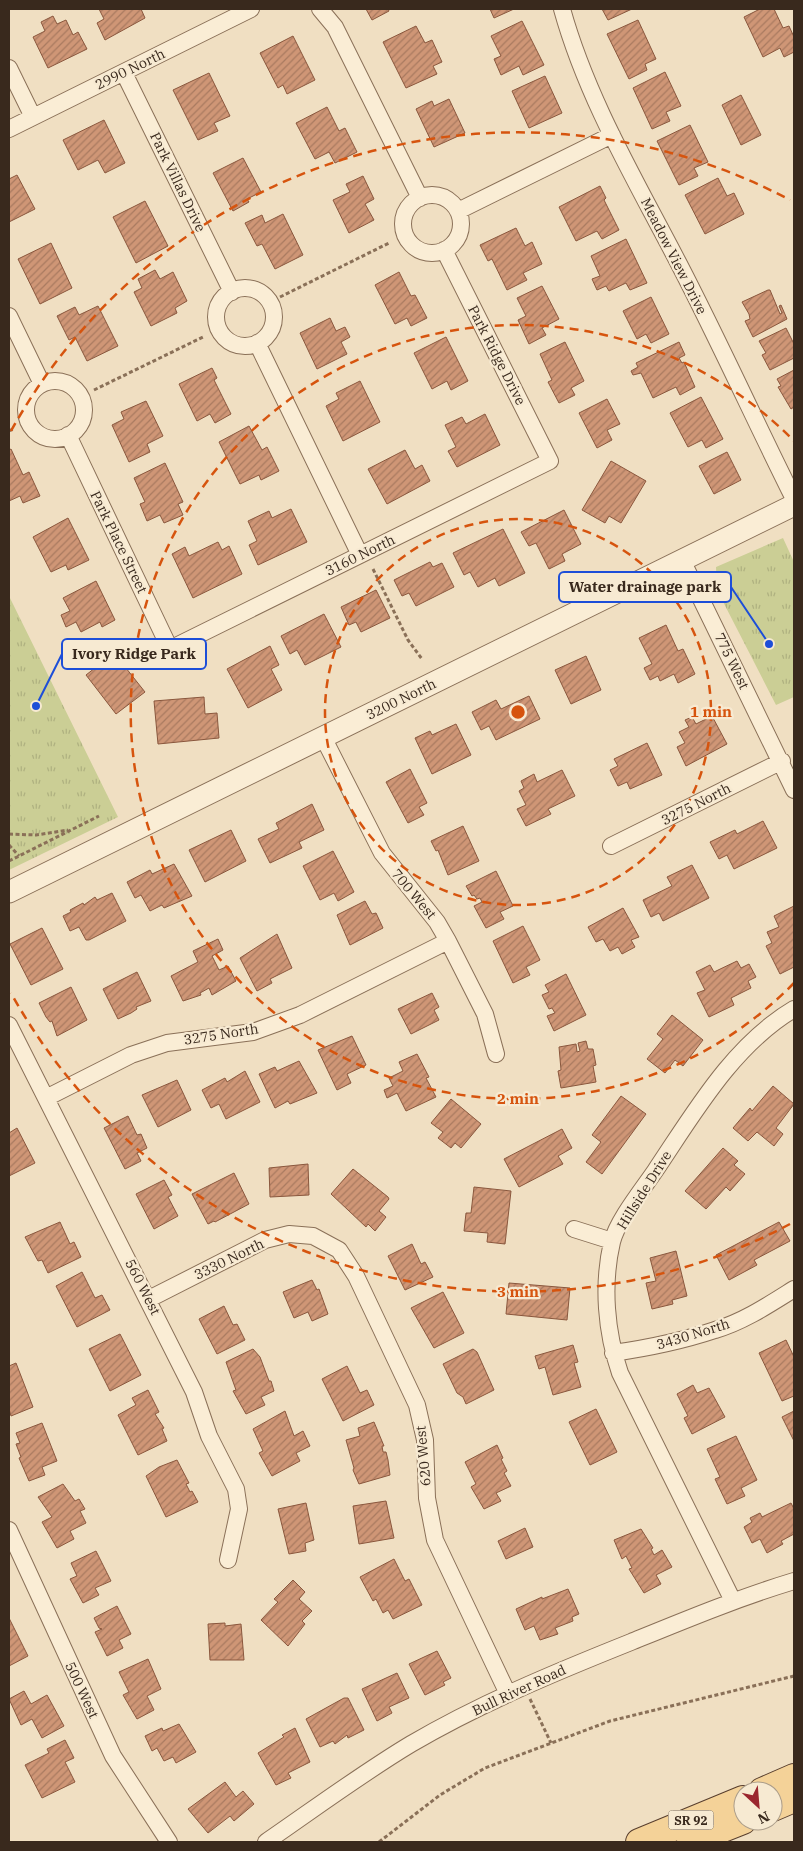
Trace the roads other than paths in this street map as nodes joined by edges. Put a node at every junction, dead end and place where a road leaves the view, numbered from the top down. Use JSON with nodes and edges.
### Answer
{"nodes":[{"id":1,"x":251,"y":9,"type":"edge"},
{"id":2,"x":320,"y":9,"type":"edge"},
{"id":3,"x":562,"y":9,"type":"edge"},
{"id":4,"x":9,"y":68,"type":"edge"},
{"id":5,"x":124,"y":73,"type":"junction"},
{"id":6,"x":33,"y":117,"type":"junction"},
{"id":7,"x":9,"y":129,"type":"edge"},
{"id":8,"x":612,"y":135,"type":"junction"},
{"id":9,"x":420,"y":198,"type":"junction"},
{"id":10,"x":458,"y":211,"type":"junction"},
{"id":11,"x":444,"y":250,"type":"junction"},
{"id":12,"x":232,"y":292,"type":"junction"},
{"id":13,"x":9,"y":316,"type":"edge"},
{"id":14,"x":257,"y":343,"type":"junction"},
{"id":15,"x":42,"y":384,"type":"junction"},
{"id":16,"x":68,"y":435,"type":"junction"},
{"id":17,"x":550,"y":461,"type":"joint"},
{"id":18,"x":794,"y":499,"type":"edge"},
{"id":19,"x":794,"y":505,"type":"edge"},
{"id":20,"x":360,"y":555,"type":"junction"},
{"id":21,"x":682,"y":560,"type":"junction"},
{"id":22,"x":170,"y":649,"type":"joint"},
{"id":23,"x":323,"y":737,"type":"junction"},
{"id":24,"x":782,"y":761,"type":"junction"},
{"id":25,"x":794,"y":790,"type":"edge"},
{"id":26,"x":611,"y":846,"type":"dead end"},
{"id":27,"x":9,"y":892,"type":"edge"},
{"id":28,"x":448,"y":941,"type":"junction"},
{"id":29,"x":794,"y":1008,"type":"edge"},
{"id":30,"x":9,"y":1025,"type":"edge"},
{"id":31,"x":496,"y":1054,"type":"dead end"},
{"id":32,"x":46,"y":1098,"type":"junction"},
{"id":33,"x":574,"y":1229,"type":"dead end"},
{"id":34,"x":313,"y":1236,"type":"joint"},
{"id":35,"x":612,"y":1241,"type":"junction"},
{"id":36,"x":794,"y":1289,"type":"edge"},
{"id":37,"x":149,"y":1299,"type":"junction"},
{"id":38,"x":613,"y":1353,"type":"junction"},
{"id":39,"x":9,"y":1530,"type":"edge"},
{"id":40,"x":228,"y":1560,"type":"dead end"},
{"id":41,"x":794,"y":1581,"type":"edge"},
{"id":42,"x":733,"y":1601,"type":"junction"},
{"id":43,"x":508,"y":1694,"type":"junction"},
{"id":44,"x":733,"y":1803,"type":"edge"},
{"id":45,"x":733,"y":1825,"type":"edge"},
{"id":46,"x":169,"y":1842,"type":"edge"},
{"id":47,"x":266,"y":1842,"type":"edge"},
{"id":48,"x":639,"y":1842,"type":"edge"},
{"id":49,"x":690,"y":1842,"type":"edge"}],
"edges":[{"from":1,"to":5,"type":"street","name":"2990 North"},
{"from":2,"to":9,"type":"street"},
{"from":3,"to":8,"type":"street","name":"Meadow View Drive"},
{"from":4,"to":6,"type":"street"},
{"from":5,"to":6,"type":"street","name":"2990 North"},
{"from":5,"to":12,"type":"street","name":"Park Villas Drive"},
{"from":6,"to":7,"type":"street","name":"2990 North"},
{"from":8,"to":10,"type":"street"},
{"from":8,"to":18,"type":"street","name":"Meadow View Drive"},
{"from":9,"to":10,"type":"street"},
{"from":9,"to":11,"type":"street"},
{"from":10,"to":11,"type":"street"},
{"from":11,"to":17,"type":"street","name":"Park Ridge Drive"},
{"from":12,"to":14,"type":"street"},
{"from":12,"to":14,"type":"street"},
{"from":13,"to":15,"type":"street"},
{"from":14,"to":20,"type":"street"},
{"from":15,"to":16,"type":"street"},
{"from":15,"to":16,"type":"street"},
{"from":16,"to":22,"type":"street","name":"Park Place Street"},
{"from":17,"to":20,"type":"street","name":"3160 North"},
{"from":19,"to":21,"type":"street","name":"3200 North"},
{"from":20,"to":22,"type":"street","name":"3160 North"},
{"from":21,"to":23,"type":"street","name":"3200 North"},
{"from":21,"to":24,"type":"street","name":"775 West"},
{"from":23,"to":27,"type":"street","name":"3200 North"},
{"from":23,"to":28,"type":"street","name":"700 West"},
{"from":24,"to":25,"type":"street","name":"775 West"},
{"from":24,"to":26,"type":"street","name":"3275 North"},
{"from":28,"to":31,"type":"street","name":"700 West"},
{"from":28,"to":32,"type":"street","name":"3275 North"},
{"from":29,"to":35,"type":"street","name":"Hillside Drive"},
{"from":30,"to":32,"type":"street","name":"560 West"},
{"from":32,"to":37,"type":"street","name":"560 West"},
{"from":33,"to":35,"type":"street"},
{"from":34,"to":37,"type":"street","name":"3330 North"},
{"from":34,"to":43,"type":"street","name":"620 West"},
{"from":35,"to":38,"type":"street","name":"Hillside Drive"},
{"from":36,"to":38,"type":"street","name":"3430 North"},
{"from":37,"to":40,"type":"street","name":"560 West"},
{"from":38,"to":42,"type":"street","name":"Hillside Drive"},
{"from":39,"to":46,"type":"street","name":"500 West"},
{"from":41,"to":42,"type":"street","name":"Bull River Road"},
{"from":42,"to":43,"type":"street","name":"Bull River Road"},
{"from":43,"to":47,"type":"street","name":"Bull River Road"},
{"from":44,"to":48,"type":"main road","number":"SR 92"},
{"from":45,"to":49,"type":"main road","number":"SR 92"}]}
